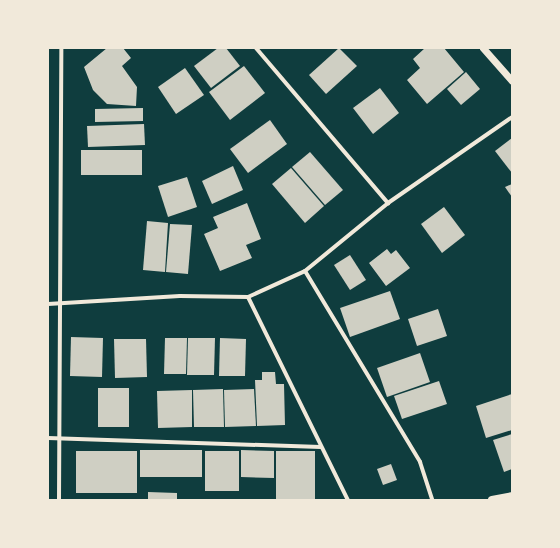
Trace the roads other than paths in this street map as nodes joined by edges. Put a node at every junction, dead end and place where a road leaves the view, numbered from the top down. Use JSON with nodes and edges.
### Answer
{"nodes":[{"id":1,"x":61,"y":48,"type":"edge"},
{"id":2,"x":256,"y":48,"type":"edge"},
{"id":3,"x":483,"y":48,"type":"edge"},
{"id":4,"x":512,"y":81,"type":"edge"},
{"id":5,"x":512,"y":117,"type":"edge"},
{"id":6,"x":388,"y":203,"type":"junction"},
{"id":7,"x":305,"y":271,"type":"junction"},
{"id":8,"x":248,"y":297,"type":"junction"},
{"id":9,"x":48,"y":304,"type":"edge"},
{"id":10,"x":59,"y":304,"type":"junction"},
{"id":11,"x":48,"y":438,"type":"edge"},
{"id":12,"x":57,"y":438,"type":"junction"},
{"id":13,"x":321,"y":447,"type":"junction"},
{"id":14,"x":512,"y":496,"type":"edge"},
{"id":15,"x":59,"y":500,"type":"edge"},
{"id":16,"x":348,"y":500,"type":"edge"},
{"id":17,"x":432,"y":500,"type":"edge"},
{"id":18,"x":492,"y":500,"type":"edge"}],
"edges":[{"from":1,"to":10,"type":"street"},
{"from":2,"to":6,"type":"street"},
{"from":3,"to":4,"type":"street"},
{"from":5,"to":6,"type":"street"},
{"from":6,"to":7,"type":"street"},
{"from":7,"to":8,"type":"street"},
{"from":7,"to":17,"type":"street"},
{"from":8,"to":10,"type":"street"},
{"from":8,"to":13,"type":"street"},
{"from":9,"to":10,"type":"street"},
{"from":10,"to":12,"type":"street"},
{"from":11,"to":12,"type":"street"},
{"from":12,"to":13,"type":"street"},
{"from":12,"to":15,"type":"street"},
{"from":13,"to":16,"type":"street"},
{"from":14,"to":18,"type":"main road"}]}
